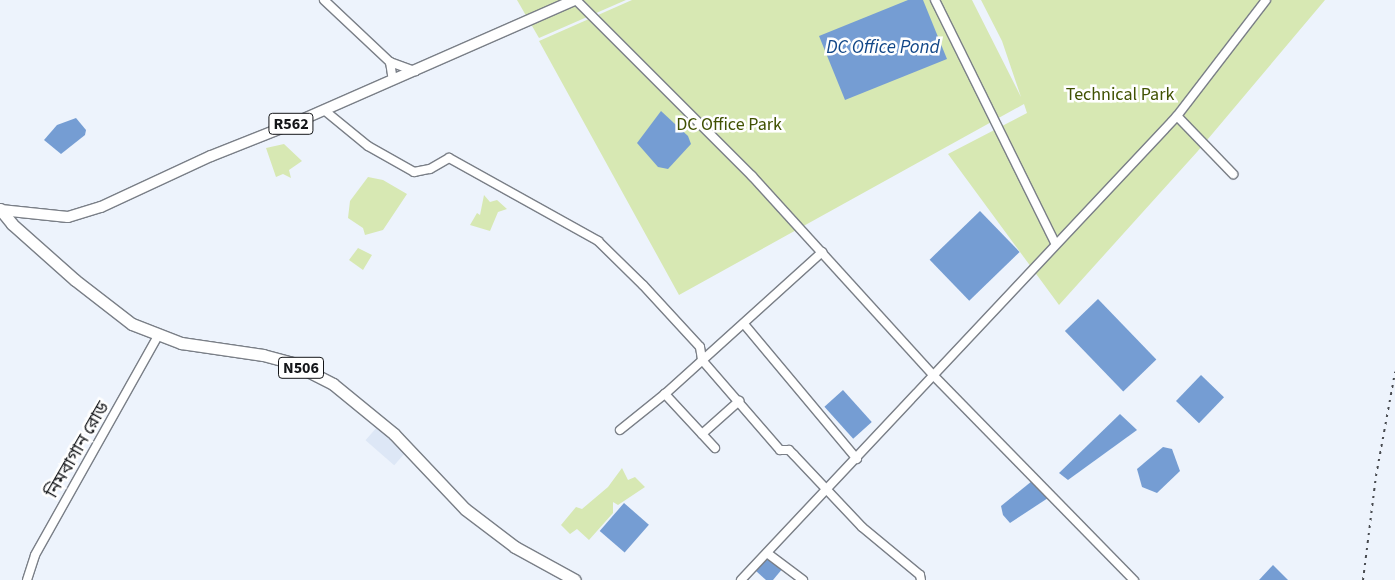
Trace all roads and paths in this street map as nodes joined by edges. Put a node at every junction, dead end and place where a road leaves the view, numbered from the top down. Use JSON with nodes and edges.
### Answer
{"nodes":[{"id":1,"x":324,"y":0,"type":"edge"},
{"id":2,"x":575,"y":0,"type":"edge"},
{"id":3,"x":935,"y":0,"type":"edge"},
{"id":4,"x":1266,"y":0,"type":"edge"},
{"id":5,"x":390,"y":62,"type":"junction"},
{"id":6,"x":415,"y":70,"type":"junction"},
{"id":7,"x":393,"y":80,"type":"junction"},
{"id":8,"x":324,"y":110,"type":"junction"},
{"id":9,"x":1178,"y":116,"type":"junction"},
{"id":10,"x":1233,"y":174,"type":"dead end"},
{"id":11,"x":1,"y":210,"type":"edge"},
{"id":12,"x":1054,"y":243,"type":"junction"},
{"id":13,"x":822,"y":252,"type":"junction"},
{"id":14,"x":744,"y":324,"type":"junction"},
{"id":15,"x":158,"y":336,"type":"junction"},
{"id":16,"x":702,"y":360,"type":"junction"},
{"id":17,"x":934,"y":376,"type":"junction"},
{"id":18,"x":665,"y":394,"type":"junction"},
{"id":19,"x":739,"y":401,"type":"junction"},
{"id":20,"x":620,"y":430,"type":"dead end"},
{"id":21,"x":700,"y":432,"type":"junction"},
{"id":22,"x":715,"y":448,"type":"dead end"},
{"id":23,"x":857,"y":459,"type":"junction"},
{"id":24,"x":827,"y":489,"type":"junction"},
{"id":25,"x":767,"y":553,"type":"junction"},
{"id":26,"x":27,"y":580,"type":"edge"},
{"id":27,"x":575,"y":580,"type":"edge"},
{"id":28,"x":741,"y":580,"type":"edge"},
{"id":29,"x":804,"y":580,"type":"edge"},
{"id":30,"x":921,"y":580,"type":"edge"},
{"id":31,"x":1134,"y":580,"type":"edge"}],
"edges":[{"from":1,"to":5,"type":"street"},
{"from":2,"to":6,"type":"main road","number":"R562"},
{"from":2,"to":13,"type":"street"},
{"from":3,"to":12,"type":"street"},
{"from":4,"to":9,"type":"street"},
{"from":5,"to":6,"type":"street"},
{"from":5,"to":7,"type":"street"},
{"from":6,"to":7,"type":"main road","number":"R562"},
{"from":7,"to":8,"type":"main road","number":"R562"},
{"from":8,"to":11,"type":"main road","number":"R562"},
{"from":8,"to":16,"type":"street"},
{"from":9,"to":10,"type":"street"},
{"from":9,"to":12,"type":"street"},
{"from":11,"to":15,"type":"highway","number":"N506"},
{"from":12,"to":17,"type":"street"},
{"from":13,"to":14,"type":"street"},
{"from":13,"to":17,"type":"street"},
{"from":14,"to":16,"type":"street"},
{"from":14,"to":23,"type":"street"},
{"from":15,"to":26,"type":"street","name":"নিমবাগান রোড"},
{"from":15,"to":27,"type":"highway","number":"N506"},
{"from":16,"to":18,"type":"street"},
{"from":16,"to":19,"type":"street"},
{"from":17,"to":23,"type":"street"},
{"from":17,"to":31,"type":"street"},
{"from":18,"to":20,"type":"street"},
{"from":18,"to":21,"type":"street"},
{"from":19,"to":21,"type":"street"},
{"from":19,"to":24,"type":"street"},
{"from":21,"to":22,"type":"street"},
{"from":23,"to":24,"type":"street"},
{"from":24,"to":25,"type":"street"},
{"from":24,"to":30,"type":"street"},
{"from":25,"to":28,"type":"street"},
{"from":25,"to":29,"type":"street"}]}
